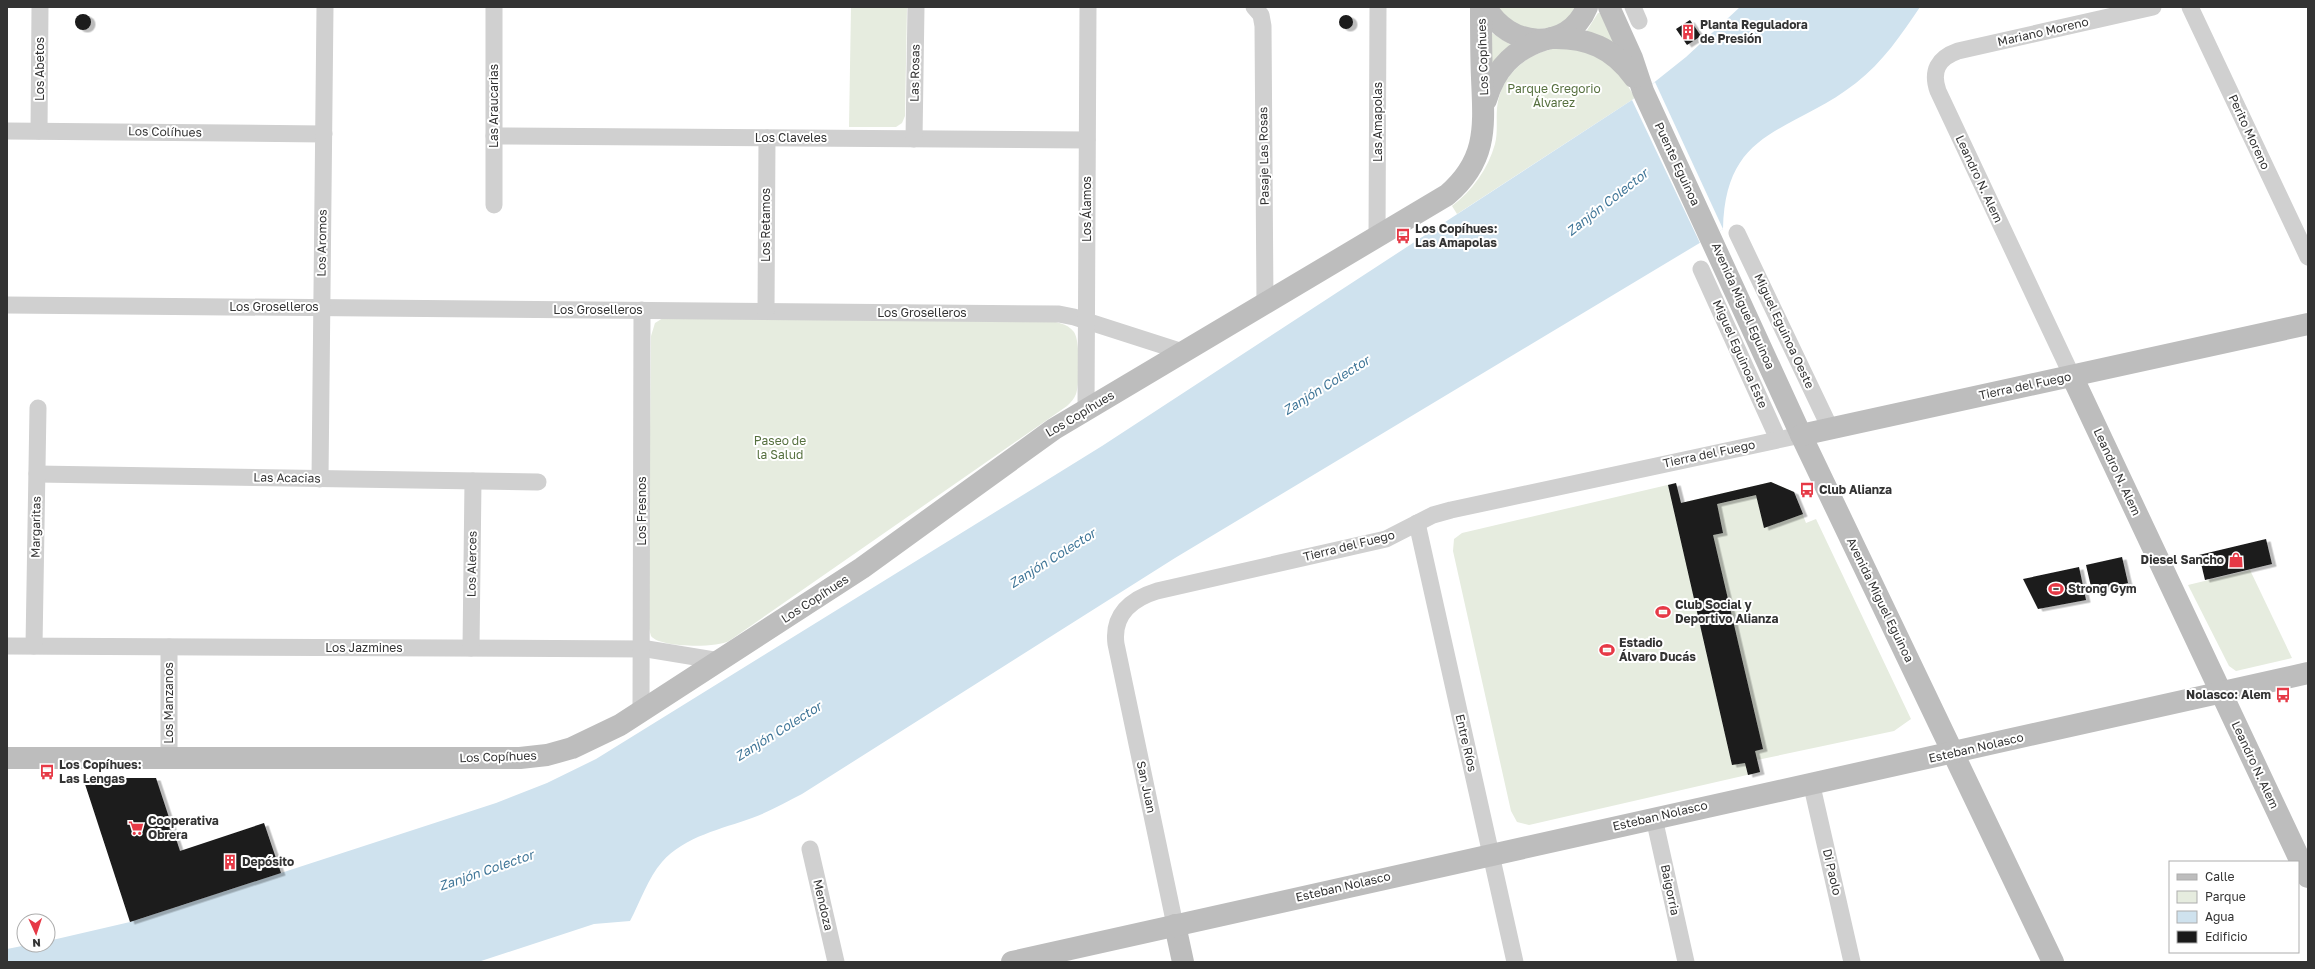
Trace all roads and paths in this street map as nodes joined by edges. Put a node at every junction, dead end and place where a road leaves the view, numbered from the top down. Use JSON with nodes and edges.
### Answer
{"nodes":[{"id":1,"x":40,"y":7,"type":"edge"},
{"id":2,"x":325,"y":7,"type":"edge"},
{"id":3,"x":494,"y":7,"type":"edge"},
{"id":4,"x":916,"y":7,"type":"edge"},
{"id":5,"x":1088,"y":7,"type":"edge"},
{"id":6,"x":1378,"y":7,"type":"edge"},
{"id":7,"x":1481,"y":7,"type":"edge"},
{"id":8,"x":1486,"y":7,"type":"edge"},
{"id":9,"x":1587,"y":7,"type":"edge"},
{"id":10,"x":1609,"y":7,"type":"edge"},
{"id":11,"x":2153,"y":7,"type":"edge"},
{"id":12,"x":2190,"y":7,"type":"edge"},
{"id":13,"x":1256,"y":8,"type":"edge"},
{"id":14,"x":1547,"y":39,"type":"junction"},
{"id":15,"x":1937,"y":66,"type":"joint"},
{"id":16,"x":1643,"y":91,"type":"junction"},
{"id":17,"x":1484,"y":107,"type":"junction"},
{"id":18,"x":7,"y":131,"type":"edge"},
{"id":19,"x":39,"y":131,"type":"junction"},
{"id":20,"x":324,"y":134,"type":"junction"},
{"id":21,"x":494,"y":136,"type":"junction"},
{"id":22,"x":767,"y":138,"type":"junction"},
{"id":23,"x":914,"y":139,"type":"junction"},
{"id":24,"x":1087,"y":140,"type":"junction"},
{"id":25,"x":494,"y":205,"type":"dead end"},
{"id":26,"x":1737,"y":234,"type":"dead end"},
{"id":27,"x":1711,"y":236,"type":"joint"},
{"id":28,"x":1377,"y":238,"type":"junction"},
{"id":29,"x":2308,"y":257,"type":"edge"},
{"id":30,"x":1701,"y":269,"type":"dead end"},
{"id":31,"x":1266,"y":304,"type":"junction"},
{"id":32,"x":7,"y":305,"type":"edge"},
{"id":33,"x":322,"y":308,"type":"junction"},
{"id":34,"x":642,"y":310,"type":"junction"},
{"id":35,"x":766,"y":311,"type":"junction"},
{"id":36,"x":1086,"y":320,"type":"junction"},
{"id":37,"x":2308,"y":324,"type":"edge"},
{"id":38,"x":1183,"y":352,"type":"junction"},
{"id":39,"x":2072,"y":376,"type":"junction"},
{"id":40,"x":38,"y":408,"type":"dead end"},
{"id":41,"x":1086,"y":410,"type":"junction"},
{"id":42,"x":1830,"y":428,"type":"junction"},
{"id":43,"x":1801,"y":435,"type":"junction"},
{"id":44,"x":1778,"y":439,"type":"junction"},
{"id":45,"x":37,"y":474,"type":"junction"},
{"id":46,"x":320,"y":479,"type":"junction"},
{"id":47,"x":473,"y":481,"type":"junction"},
{"id":48,"x":538,"y":482,"type":"dead end"},
{"id":49,"x":1417,"y":523,"type":"junction"},
{"id":50,"x":1121,"y":613,"type":"joint"},
{"id":51,"x":7,"y":646,"type":"edge"},
{"id":52,"x":34,"y":646,"type":"junction"},
{"id":53,"x":169,"y":647,"type":"junction"},
{"id":54,"x":471,"y":648,"type":"junction"},
{"id":55,"x":641,"y":649,"type":"junction"},
{"id":56,"x":720,"y":661,"type":"junction"},
{"id":57,"x":2308,"y":673,"type":"edge"},
{"id":58,"x":2220,"y":692,"type":"junction"},
{"id":59,"x":641,"y":712,"type":"junction"},
{"id":60,"x":1953,"y":753,"type":"junction"},
{"id":61,"x":7,"y":758,"type":"edge"},
{"id":62,"x":169,"y":758,"type":"junction"},
{"id":63,"x":1811,"y":782,"type":"junction"},
{"id":64,"x":1654,"y":818,"type":"junction"},
{"id":65,"x":810,"y":849,"type":"dead end"},
{"id":66,"x":1491,"y":854,"type":"junction"},
{"id":67,"x":2308,"y":877,"type":"edge"},
{"id":68,"x":1175,"y":925,"type":"junction"},
{"id":69,"x":836,"y":962,"type":"edge"},
{"id":70,"x":1012,"y":962,"type":"edge"},
{"id":71,"x":1183,"y":962,"type":"edge"},
{"id":72,"x":1515,"y":962,"type":"edge"},
{"id":73,"x":1686,"y":962,"type":"edge"},
{"id":74,"x":1852,"y":962,"type":"edge"},
{"id":75,"x":2053,"y":962,"type":"edge"}],
"edges":[{"from":1,"to":19,"type":"street","name":"Los Abetos"},
{"from":2,"to":20,"type":"street","name":"Los Aromos"},
{"from":3,"to":21,"type":"street","name":"Las Araucarias"},
{"from":4,"to":23,"type":"street","name":"Las Rosas"},
{"from":5,"to":24,"type":"street","name":"Los Álamos"},
{"from":6,"to":28,"type":"street","name":"Las Amapolas"},
{"from":7,"to":17,"type":"main road","name":"Los Copíhues"},
{"from":8,"to":14,"type":"main road"},
{"from":9,"to":14,"type":"main road"},
{"from":10,"to":16,"type":"main road"},
{"from":11,"to":15,"type":"street","name":"Mariano Moreno"},
{"from":12,"to":29,"type":"street","name":"Perito Moreno"},
{"from":13,"to":31,"type":"street","name":"Pasaje Las Rosas"},
{"from":14,"to":16,"type":"main road"},
{"from":14,"to":17,"type":"main road","name":"Los Copíhues"},
{"from":15,"to":39,"type":"street","name":"Leandro N. Alem"},
{"from":16,"to":27,"type":"main road","name":"Puente Eguinoa"},
{"from":17,"to":28,"type":"main road","name":"Los Copíhues"},
{"from":18,"to":19,"type":"street","name":"Los Colíhues"},
{"from":19,"to":20,"type":"street","name":"Los Colíhues"},
{"from":20,"to":33,"type":"street","name":"Los Aromos"},
{"from":21,"to":22,"type":"street","name":"Los Claveles"},
{"from":21,"to":25,"type":"street","name":"Las Araucarias"},
{"from":22,"to":23,"type":"street","name":"Los Claveles"},
{"from":22,"to":35,"type":"street","name":"Los Retamos"},
{"from":23,"to":24,"type":"street","name":"Los Claveles"},
{"from":24,"to":36,"type":"street","name":"Los Álamos"},
{"from":26,"to":42,"type":"street","name":"Miguel Eguinoa Oeste"},
{"from":27,"to":43,"type":"main road","name":"Avenida Miguel Eguinoa"},
{"from":28,"to":31,"type":"main road","name":"Los Copíhues"},
{"from":30,"to":44,"type":"street","name":"Miguel Eguinoa Este"},
{"from":31,"to":38,"type":"main road","name":"Los Copíhues"},
{"from":32,"to":33,"type":"street","name":"Los Groselleros"},
{"from":33,"to":34,"type":"street","name":"Los Groselleros"},
{"from":33,"to":46,"type":"street","name":"Los Aromos"},
{"from":34,"to":35,"type":"street","name":"Los Groselleros"},
{"from":34,"to":55,"type":"street","name":"Los Fresnos"},
{"from":35,"to":36,"type":"street","name":"Los Groselleros"},
{"from":36,"to":38,"type":"street","name":"Los Groselleros"},
{"from":36,"to":41,"type":"street","name":"Los Álamos"},
{"from":37,"to":39,"type":"main road","name":"Tierra del Fuego"},
{"from":38,"to":41,"type":"main road","name":"Los Copíhues"},
{"from":39,"to":42,"type":"main road","name":"Tierra del Fuego"},
{"from":39,"to":58,"type":"main road","name":"Leandro N. Alem"},
{"from":40,"to":45,"type":"street","name":"Margaritas"},
{"from":41,"to":56,"type":"main road","name":"Los Copíhues"},
{"from":42,"to":43,"type":"main road","name":"Tierra del Fuego"},
{"from":43,"to":44,"type":"street","name":"Tierra del Fuego"},
{"from":43,"to":60,"type":"main road","name":"Avenida Miguel Eguinoa"},
{"from":44,"to":49,"type":"street","name":"Tierra del Fuego"},
{"from":45,"to":46,"type":"street","name":"Las Acacias"},
{"from":45,"to":52,"type":"street","name":"Margaritas"},
{"from":46,"to":47,"type":"street","name":"Las Acacias"},
{"from":47,"to":48,"type":"street","name":"Las Acacias"},
{"from":47,"to":54,"type":"street","name":"Los Alerces"},
{"from":49,"to":50,"type":"street","name":"Tierra del Fuego"},
{"from":49,"to":66,"type":"street","name":"Entre Ríos"},
{"from":50,"to":68,"type":"street","name":"San Juan"},
{"from":51,"to":52,"type":"street","name":"Los Jazmines"},
{"from":52,"to":53,"type":"street","name":"Los Jazmines"},
{"from":53,"to":54,"type":"street","name":"Los Jazmines"},
{"from":53,"to":62,"type":"street","name":"Los Manzanos"},
{"from":54,"to":55,"type":"street","name":"Los Jazmines"},
{"from":55,"to":56,"type":"street","name":"Los Jazmines"},
{"from":55,"to":59,"type":"street","name":"Los Fresnos"},
{"from":56,"to":59,"type":"main road","name":"Los Copíhues"},
{"from":57,"to":58,"type":"main road","name":"Esteban Nolasco"},
{"from":58,"to":60,"type":"main road","name":"Esteban Nolasco"},
{"from":58,"to":67,"type":"main road","name":"Leandro N. Alem"},
{"from":59,"to":62,"type":"main road","name":"Los Copíhues"},
{"from":60,"to":63,"type":"main road","name":"Esteban Nolasco"},
{"from":60,"to":75,"type":"main road","name":"Avenida Miguel Eguinoa"},
{"from":61,"to":62,"type":"main road","name":"Los Copíhues"},
{"from":63,"to":64,"type":"main road","name":"Esteban Nolasco"},
{"from":63,"to":74,"type":"street","name":"Di Paolo"},
{"from":64,"to":66,"type":"main road","name":"Esteban Nolasco"},
{"from":64,"to":73,"type":"street","name":"Baigorria"},
{"from":65,"to":69,"type":"street","name":"Mendoza"},
{"from":66,"to":68,"type":"main road","name":"Esteban Nolasco"},
{"from":66,"to":72,"type":"street","name":"Entre Ríos"},
{"from":68,"to":70,"type":"main road","name":"Esteban Nolasco"},
{"from":68,"to":71,"type":"main road","name":"San Juan"}]}
